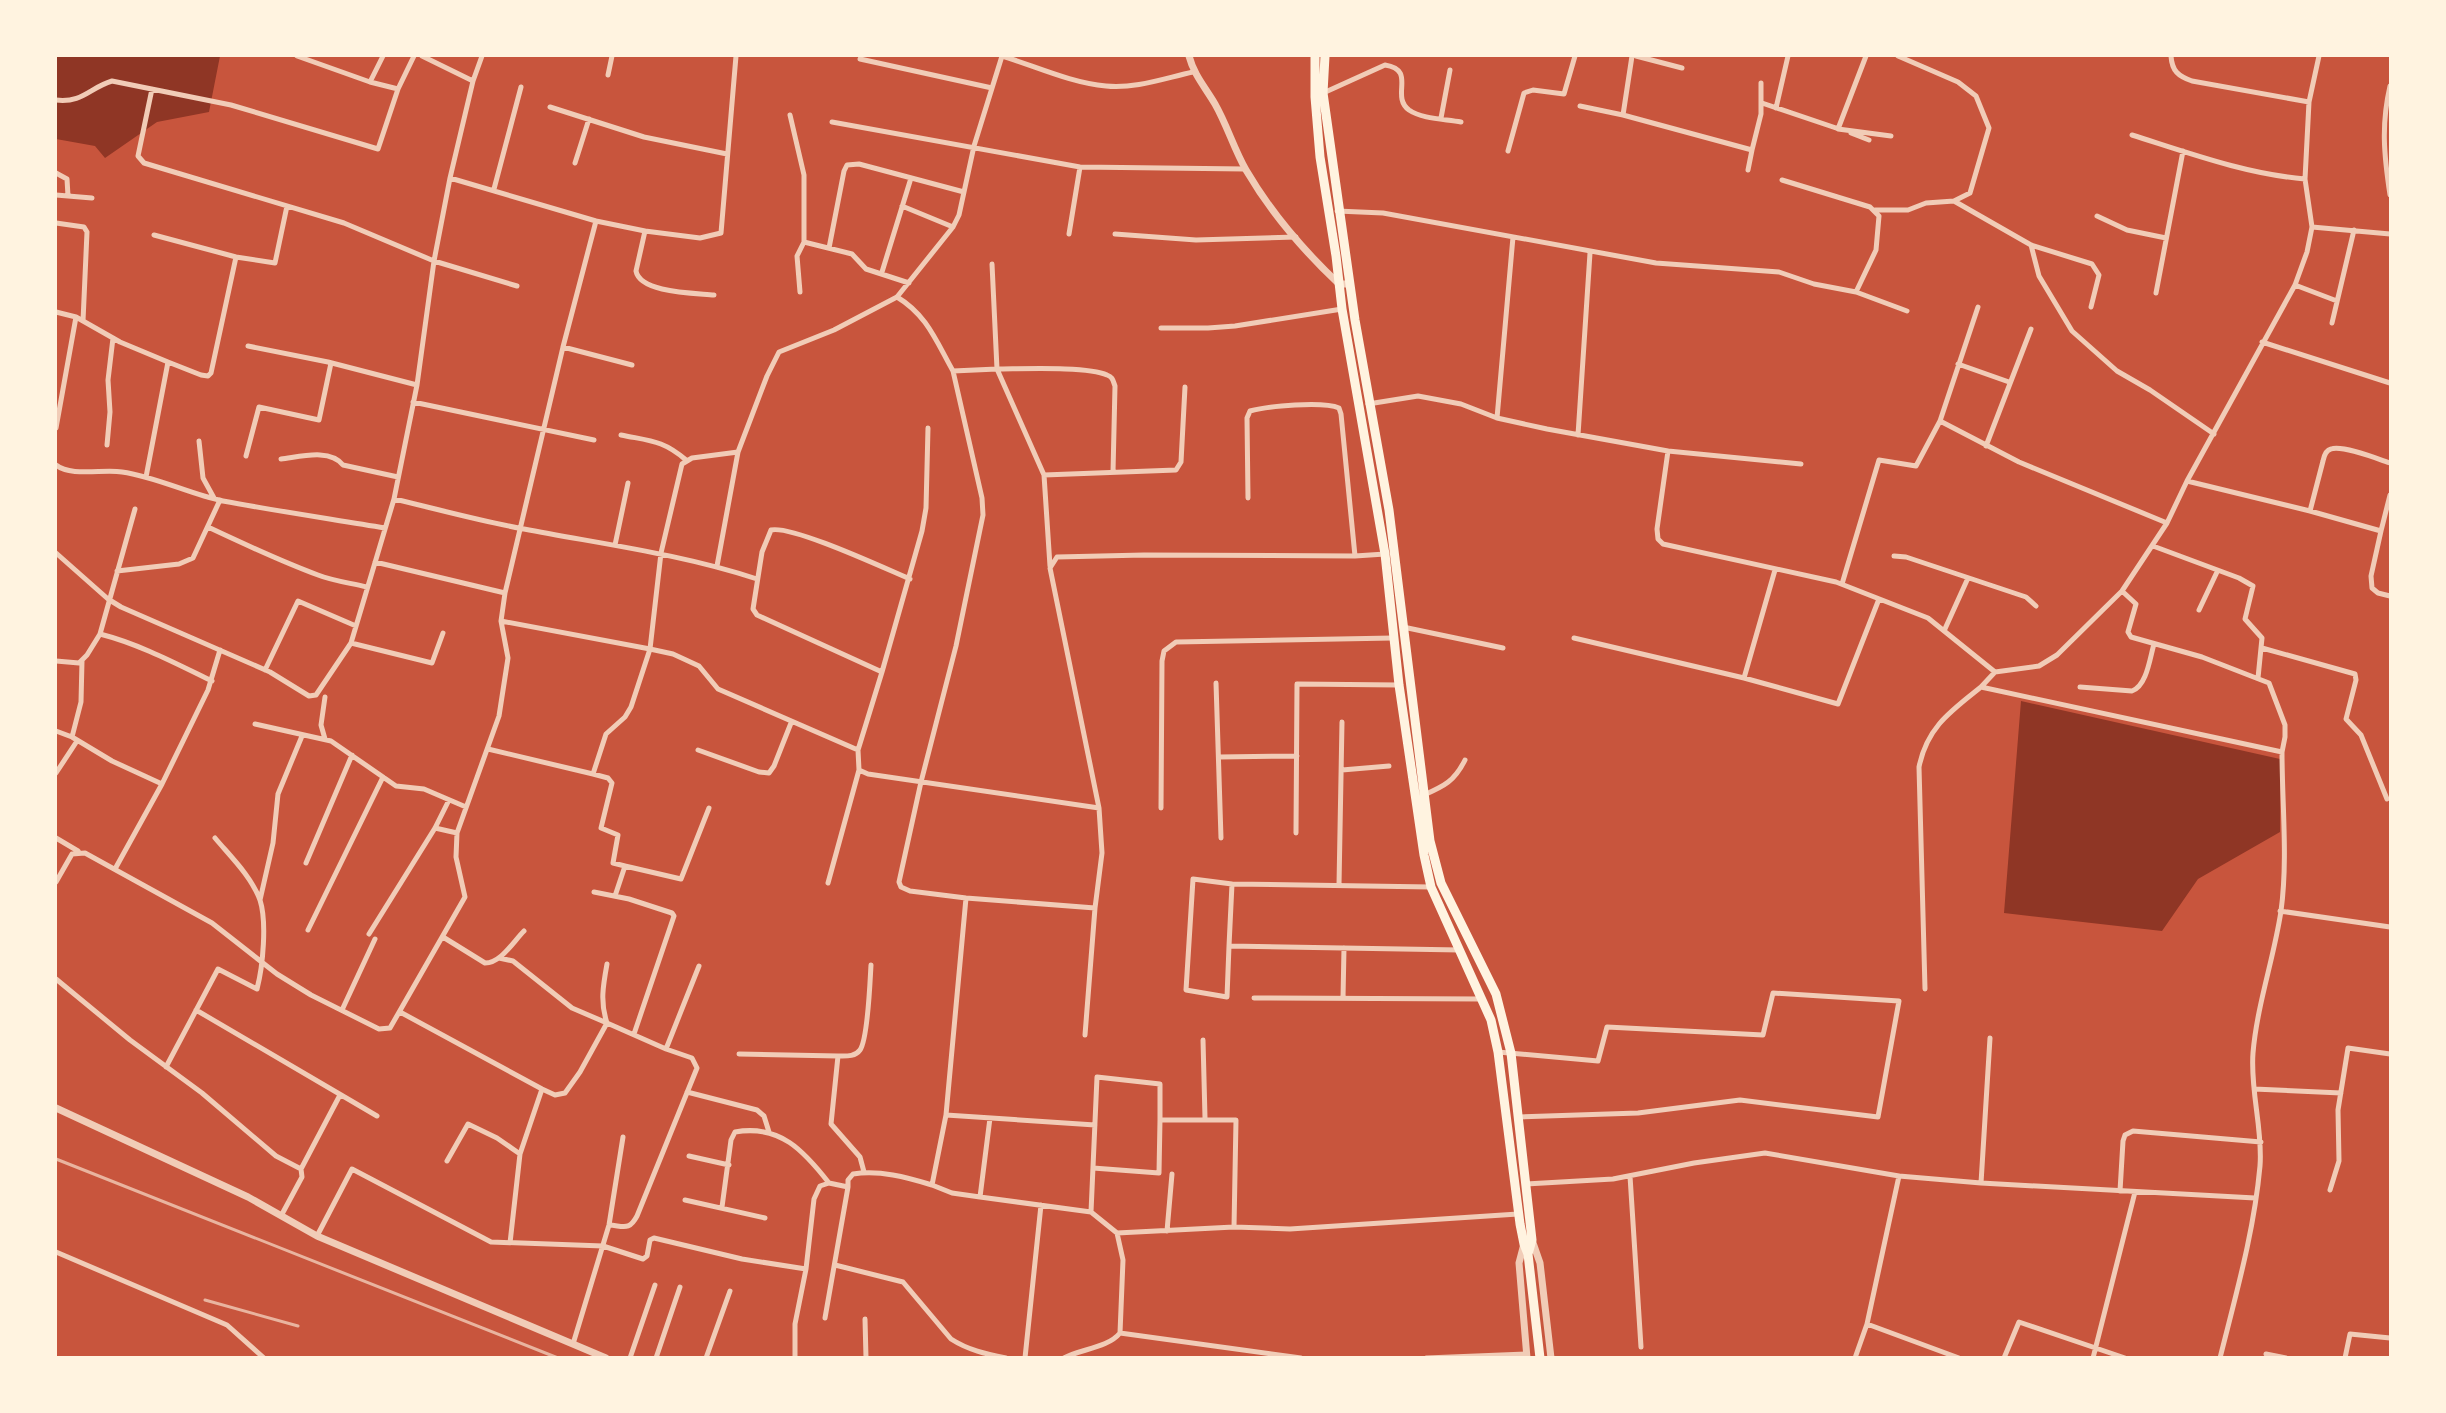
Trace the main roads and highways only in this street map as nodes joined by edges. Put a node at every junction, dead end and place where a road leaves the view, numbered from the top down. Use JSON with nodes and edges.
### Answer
{"nodes":[{"id":1,"x":1316,"y":56,"type":"edge"},
{"id":2,"x":1325,"y":56,"type":"edge"},
{"id":3,"x":1319,"y":95,"type":"junction"},
{"id":4,"x":1420,"y":797,"type":"junction"},
{"id":5,"x":1528,"y":1242,"type":"junction"},
{"id":6,"x":1540,"y":1358,"type":"edge"}],
"edges":[{"from":1,"to":3,"type":"main road"},
{"from":2,"to":3,"type":"main road"},
{"from":3,"to":4,"type":"main road"},
{"from":3,"to":4,"type":"main road"},
{"from":4,"to":5,"type":"main road"},
{"from":4,"to":5,"type":"main road"},
{"from":5,"to":6,"type":"main road"}]}
